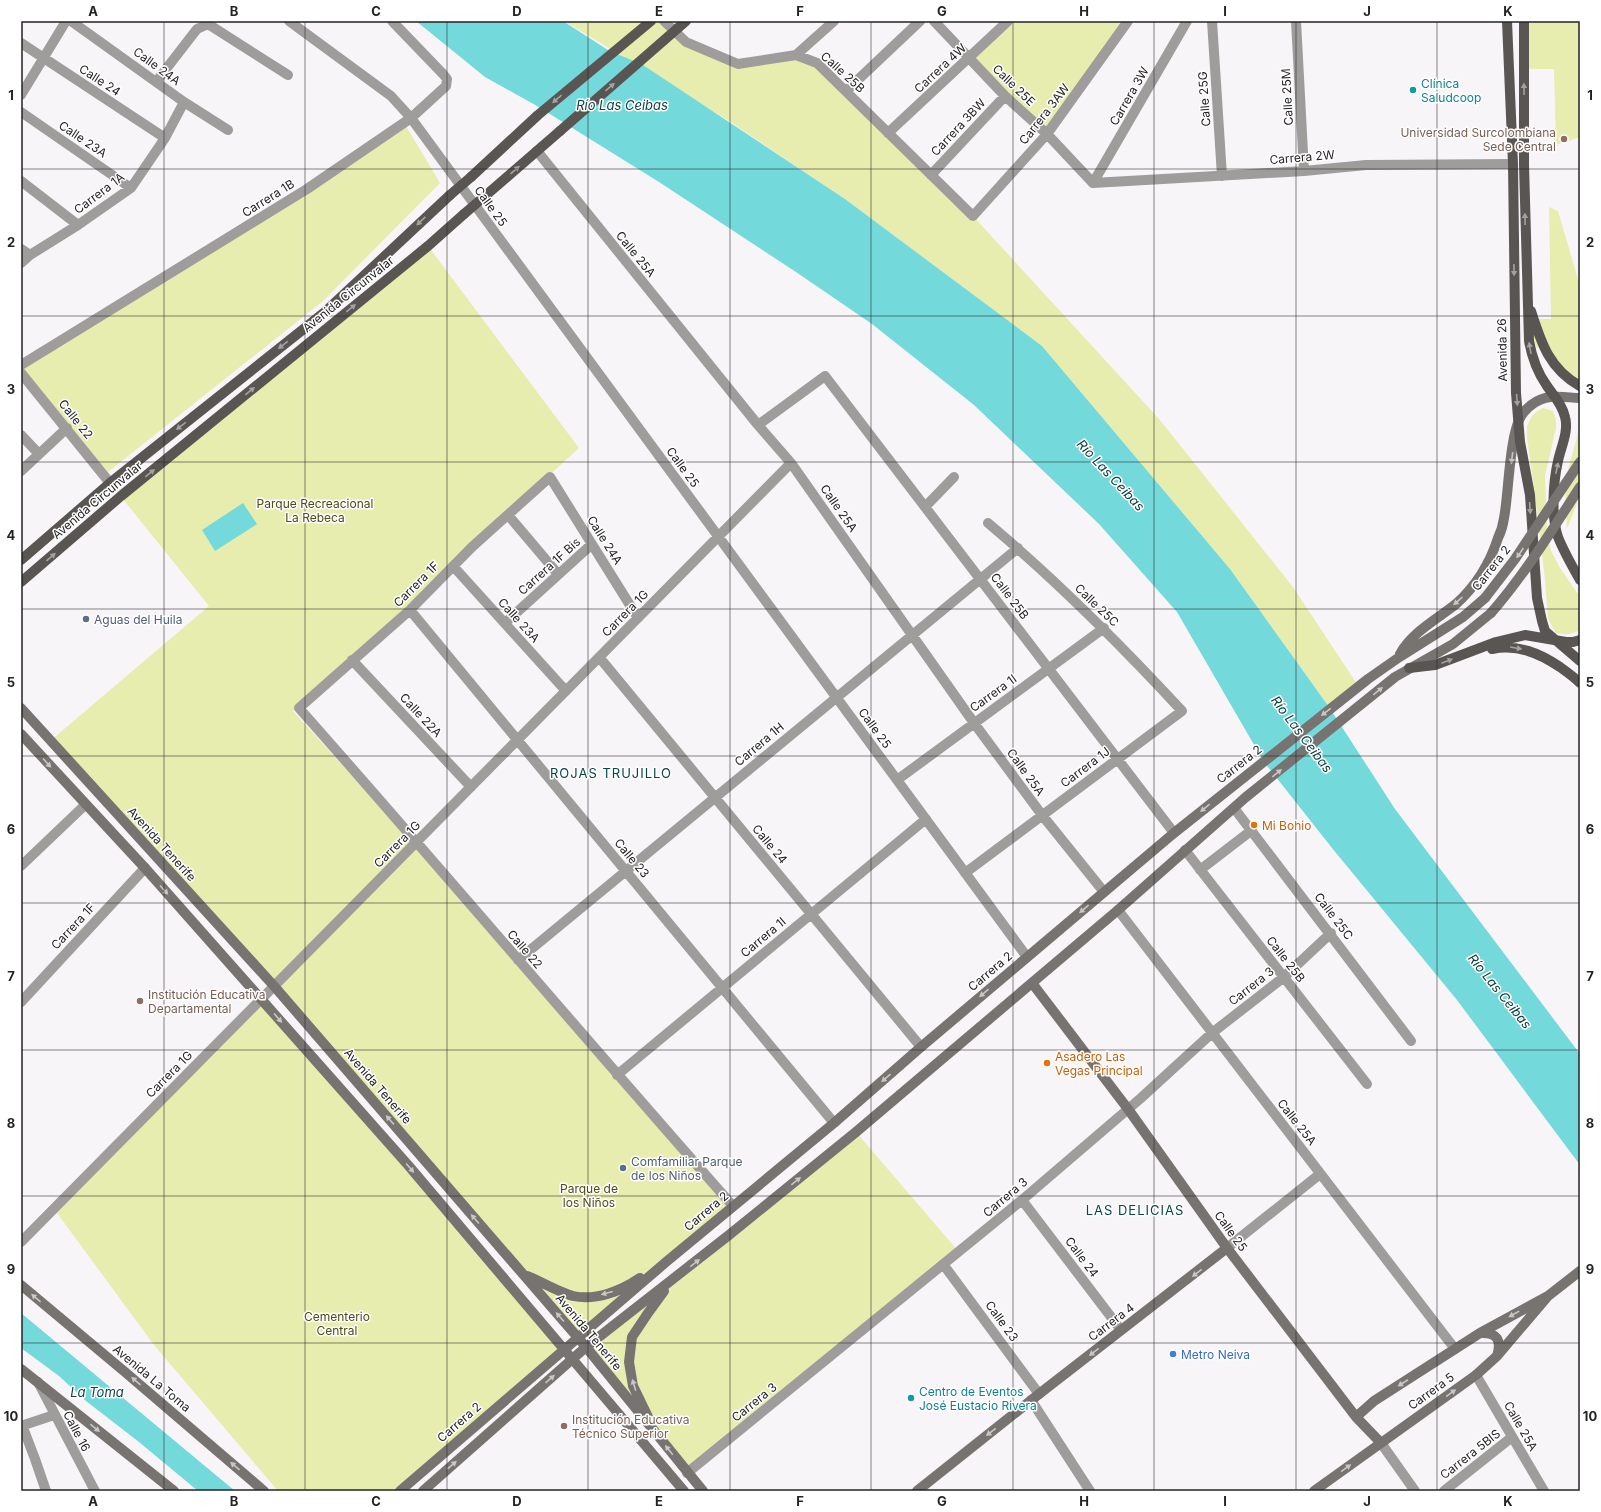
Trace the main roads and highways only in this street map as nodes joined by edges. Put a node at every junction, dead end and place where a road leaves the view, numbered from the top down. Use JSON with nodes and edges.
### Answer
{"nodes":[{"id":1,"x":651,"y":21,"type":"edge"},
{"id":2,"x":686,"y":21,"type":"edge"},
{"id":3,"x":1507,"y":21,"type":"edge"},
{"id":4,"x":1524,"y":21,"type":"edge"},
{"id":5,"x":1527,"y":300,"type":"junction"},
{"id":6,"x":1580,"y":386,"type":"edge"},
{"id":7,"x":1556,"y":396,"type":"junction"},
{"id":8,"x":1580,"y":398,"type":"edge"},
{"id":9,"x":1518,"y":421,"type":"junction"},
{"id":10,"x":1580,"y":462,"type":"edge"},
{"id":11,"x":1580,"y":487,"type":"edge"},
{"id":12,"x":21,"y":560,"type":"edge"},
{"id":13,"x":1580,"y":580,"type":"edge"},
{"id":14,"x":21,"y":582,"type":"edge"},
{"id":15,"x":1554,"y":640,"type":"junction"},
{"id":16,"x":1580,"y":640,"type":"edge"},
{"id":17,"x":1464,"y":654,"type":"junction"},
{"id":18,"x":1398,"y":658,"type":"junction"},
{"id":19,"x":1580,"y":661,"type":"edge"},
{"id":20,"x":1409,"y":668,"type":"junction"},
{"id":21,"x":1580,"y":683,"type":"edge"},
{"id":22,"x":21,"y":708,"type":"edge"},
{"id":23,"x":21,"y":734,"type":"edge"},
{"id":24,"x":1032,"y":983,"type":"junction"},
{"id":25,"x":1227,"y":1248,"type":"junction"},
{"id":26,"x":666,"y":1262,"type":"junction"},
{"id":27,"x":1580,"y":1271,"type":"edge"},
{"id":28,"x":524,"y":1275,"type":"junction"},
{"id":29,"x":673,"y":1279,"type":"junction"},
{"id":30,"x":21,"y":1285,"type":"edge"},
{"id":31,"x":1548,"y":1296,"type":"junction"},
{"id":32,"x":1480,"y":1333,"type":"junction"},
{"id":33,"x":578,"y":1338,"type":"junction"},
{"id":34,"x":586,"y":1347,"type":"junction"},
{"id":35,"x":564,"y":1349,"type":"junction"},
{"id":36,"x":1498,"y":1356,"type":"junction"},
{"id":37,"x":572,"y":1360,"type":"junction"},
{"id":38,"x":21,"y":1369,"type":"edge"},
{"id":39,"x":1356,"y":1417,"type":"junction"},
{"id":40,"x":656,"y":1433,"type":"junction"},
{"id":41,"x":1381,"y":1443,"type":"junction"},
{"id":42,"x":174,"y":1491,"type":"edge"},
{"id":43,"x":264,"y":1491,"type":"edge"},
{"id":44,"x":400,"y":1491,"type":"edge"},
{"id":45,"x":423,"y":1491,"type":"edge"},
{"id":46,"x":684,"y":1491,"type":"edge"},
{"id":47,"x":703,"y":1491,"type":"edge"},
{"id":48,"x":917,"y":1491,"type":"edge"},
{"id":49,"x":1314,"y":1491,"type":"edge"}],
"edges":[{"from":1,"to":12,"type":"main road","name":"Avenida Circunvalar","one_way":true,"bridge":true},
{"from":14,"to":2,"type":"main road","name":"Avenida Circunvalar","one_way":true,"bridge":true},
{"from":3,"to":9,"type":"main road","name":"Avenida 26","one_way":true},
{"from":5,"to":4,"type":"main road","one_way":true},
{"from":5,"to":6,"type":"main road"},
{"from":7,"to":5,"type":"main road","one_way":true},
{"from":7,"to":8,"type":"main road"},
{"from":7,"to":9,"type":"main road"},
{"from":13,"to":7,"type":"main road","one_way":true},
{"from":9,"to":15,"type":"main road","name":"Avenida 26","one_way":true},
{"from":9,"to":18,"type":"main road","one_way":true},
{"from":10,"to":18,"type":"main road","name":"Carrera 2","one_way":true,"bridge":true},
{"from":11,"to":20,"type":"main road","bridge":true},
{"from":15,"to":16,"type":"main road"},
{"from":15,"to":17,"type":"main road"},
{"from":15,"to":19,"type":"main road","name":"Avenida 26"},
{"from":20,"to":17,"type":"main road","one_way":true},
{"from":17,"to":21,"type":"main road","one_way":true},
{"from":18,"to":26,"type":"main road","name":"Carrera 2","one_way":true},
{"from":24,"to":20,"type":"main road","one_way":true},
{"from":28,"to":22,"type":"main road","name":"Avenida Tenerife","one_way":true},
{"from":23,"to":35,"type":"main road","one_way":true},
{"from":24,"to":25,"type":"main road","name":"Calle 25"},
{"from":29,"to":24,"type":"main road","one_way":true},
{"from":25,"to":39,"type":"main road","name":"Calle 25"},
{"from":25,"to":48,"type":"main road","name":"Carrera 4","one_way":true},
{"from":26,"to":28,"type":"main road","one_way":true},
{"from":26,"to":33,"type":"main road","name":"Carrera 2"},
{"from":27,"to":31,"type":"main road","name":"Carrera 5"},
{"from":33,"to":28,"type":"main road","name":"Avenida Tenerife","one_way":true},
{"from":29,"to":34,"type":"main road"},
{"from":40,"to":29,"type":"main road","one_way":true},
{"from":43,"to":30,"type":"main road","name":"Avenida La Toma","one_way":true},
{"from":31,"to":32,"type":"main road","name":"Carrera 5","one_way":true},
{"from":31,"to":36,"type":"main road","name":"Carrera 5"},
{"from":32,"to":36,"type":"main road"},
{"from":32,"to":39,"type":"main road","name":"Carrera 5","one_way":true},
{"from":33,"to":34,"type":"main road","name":"Avenida Tenerife"},
{"from":33,"to":35,"type":"main road","name":"Carrera 2"},
{"from":34,"to":37,"type":"main road"},
{"from":34,"to":40,"type":"main road","name":"Avenida Tenerife"},
{"from":35,"to":37,"type":"main road"},
{"from":35,"to":44,"type":"main road","name":"Carrera 2"},
{"from":41,"to":36,"type":"main road","name":"Carrera 5","one_way":true},
{"from":45,"to":37,"type":"main road","one_way":true},
{"from":37,"to":46,"type":"main road"},
{"from":38,"to":42,"type":"main road","one_way":true},
{"from":39,"to":41,"type":"main road","name":"Calle 25"},
{"from":47,"to":40,"type":"main road","name":"Avenida Tenerife","one_way":true},
{"from":49,"to":41,"type":"main road","name":"Carrera 5","one_way":true}]}
